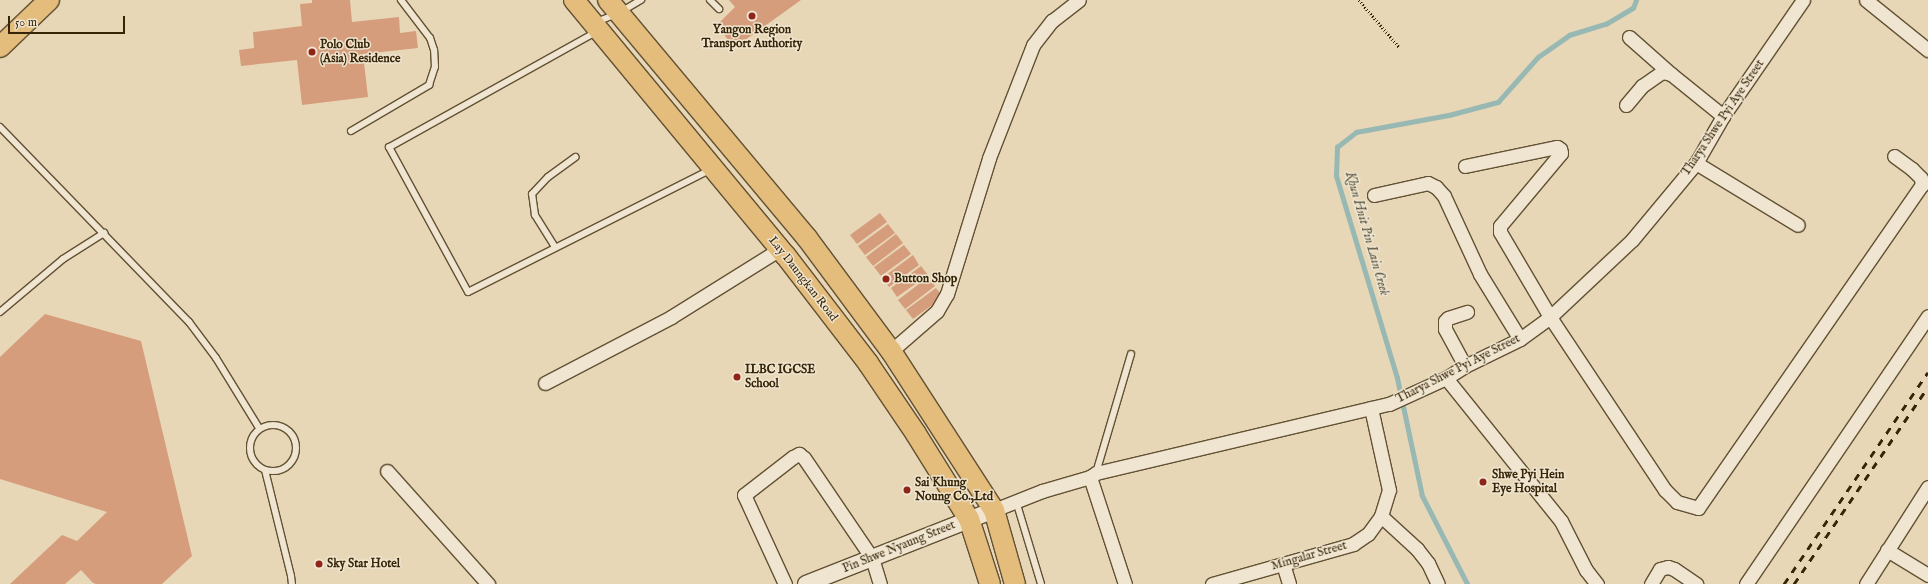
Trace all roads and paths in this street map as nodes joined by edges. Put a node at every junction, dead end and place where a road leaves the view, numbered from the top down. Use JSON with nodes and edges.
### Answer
{"nodes":[{"id":1,"x":49,"y":0,"type":"edge"},
{"id":2,"x":400,"y":0,"type":"edge"},
{"id":3,"x":640,"y":0,"type":"edge"},
{"id":4,"x":710,"y":0,"type":"edge"},
{"id":5,"x":1079,"y":0,"type":"edge"},
{"id":6,"x":1359,"y":0,"type":"edge"},
{"id":7,"x":1803,"y":0,"type":"edge"},
{"id":8,"x":1866,"y":0,"type":"edge"},
{"id":9,"x":579,"y":3,"type":"edge"},
{"id":10,"x":613,"y":7,"type":"edge"},
{"id":11,"x":719,"y":9,"type":"dead end"},
{"id":12,"x":596,"y":27,"type":"junction"},
{"id":13,"x":1629,"y":37,"type":"dead end"},
{"id":14,"x":0,"y":47,"type":"edge"},
{"id":15,"x":1400,"y":48,"type":"dead end"},
{"id":16,"x":1928,"y":50,"type":"edge"},
{"id":17,"x":1672,"y":74,"type":"junction"},
{"id":18,"x":1626,"y":105,"type":"dead end"},
{"id":19,"x":1724,"y":116,"type":"junction"},
{"id":20,"x":0,"y":127,"type":"edge"},
{"id":21,"x":351,"y":131,"type":"dead end"},
{"id":22,"x":1894,"y":156,"type":"dead end"},
{"id":23,"x":576,"y":157,"type":"dead end"},
{"id":24,"x":1696,"y":164,"type":"junction"},
{"id":25,"x":1465,"y":166,"type":"dead end"},
{"id":26,"x":713,"y":168,"type":"junction"},
{"id":27,"x":1374,"y":195,"type":"dead end"},
{"id":28,"x":1798,"y":225,"type":"dead end"},
{"id":29,"x":104,"y":233,"type":"junction"},
{"id":30,"x":807,"y":238,"type":"junction"},
{"id":31,"x":555,"y":247,"type":"junction"},
{"id":32,"x":783,"y":252,"type":"junction"},
{"id":33,"x":0,"y":312,"type":"edge"},
{"id":34,"x":1468,"y":312,"type":"dead end"},
{"id":35,"x":1928,"y":316,"type":"edge"},
{"id":36,"x":1550,"y":317,"type":"junction"},
{"id":37,"x":1520,"y":338,"type":"junction"},
{"id":38,"x":891,"y":351,"type":"junction"},
{"id":39,"x":1131,"y":354,"type":"dead end"},
{"id":40,"x":1465,"y":366,"type":"junction"},
{"id":41,"x":1446,"y":378,"type":"junction"},
{"id":42,"x":545,"y":383,"type":"dead end"},
{"id":43,"x":1371,"y":408,"type":"junction"},
{"id":44,"x":260,"y":428,"type":"junction"},
{"id":45,"x":265,"y":470,"type":"junction"},
{"id":46,"x":387,"y":471,"type":"dead end"},
{"id":47,"x":1093,"y":475,"type":"junction"},
{"id":48,"x":1928,"y":487,"type":"edge"},
{"id":49,"x":1016,"y":501,"type":"junction"},
{"id":50,"x":994,"y":510,"type":"junction"},
{"id":51,"x":1381,"y":516,"type":"junction"},
{"id":52,"x":969,"y":519,"type":"junction"},
{"id":53,"x":1887,"y":550,"type":"junction"},
{"id":54,"x":872,"y":558,"type":"junction"},
{"id":55,"x":1283,"y":564,"type":"junction"},
{"id":56,"x":1928,"y":575,"type":"edge"},
{"id":57,"x":292,"y":584,"type":"edge"},
{"id":58,"x":488,"y":584,"type":"edge"},
{"id":59,"x":785,"y":584,"type":"edge"},
{"id":60,"x":806,"y":584,"type":"edge"},
{"id":61,"x":880,"y":584,"type":"edge"},
{"id":62,"x":990,"y":584,"type":"edge"},
{"id":63,"x":1015,"y":584,"type":"edge"},
{"id":64,"x":1041,"y":584,"type":"edge"},
{"id":65,"x":1125,"y":584,"type":"edge"},
{"id":66,"x":1212,"y":584,"type":"edge"},
{"id":67,"x":1289,"y":584,"type":"edge"},
{"id":68,"x":1438,"y":584,"type":"edge"},
{"id":69,"x":1597,"y":584,"type":"edge"},
{"id":70,"x":1651,"y":584,"type":"edge"},
{"id":71,"x":1696,"y":584,"type":"edge"},
{"id":72,"x":1746,"y":584,"type":"edge"},
{"id":73,"x":1866,"y":584,"type":"edge"}],
"edges":[{"from":1,"to":14,"type":"main road"},
{"from":2,"to":21,"type":"lane"},
{"from":3,"to":10,"type":"lane"},
{"from":4,"to":11,"type":"lane"},
{"from":5,"to":38,"type":"street"},
{"from":6,"to":15,"type":"path"},
{"from":7,"to":19,"type":"street","name":"Tharya Shwe Pyi Aye Street"},
{"from":8,"to":16,"type":"street"},
{"from":9,"to":12,"type":"main road","name":"Lay Daungkan Road"},
{"from":10,"to":12,"type":"lane"},
{"from":10,"to":30,"type":"main road"},
{"from":12,"to":26,"type":"main road","name":"Lay Daungkan Road"},
{"from":12,"to":31,"type":"lane"},
{"from":13,"to":17,"type":"street"},
{"from":17,"to":18,"type":"street"},
{"from":17,"to":19,"type":"street"},
{"from":19,"to":24,"type":"street","name":"Tharya Shwe Pyi Aye Street"},
{"from":20,"to":29,"type":"lane"},
{"from":22,"to":36,"type":"street"},
{"from":23,"to":31,"type":"lane"},
{"from":24,"to":28,"type":"street"},
{"from":24,"to":36,"type":"street","name":"Tharya Shwe Pyi Aye Street"},
{"from":25,"to":36,"type":"street"},
{"from":26,"to":31,"type":"lane"},
{"from":26,"to":32,"type":"main road","name":"Lay Daungkan Road"},
{"from":27,"to":37,"type":"street"},
{"from":29,"to":33,"type":"lane"},
{"from":29,"to":44,"type":"lane"},
{"from":30,"to":32,"type":"main road"},
{"from":30,"to":38,"type":"main road"},
{"from":32,"to":42,"type":"street"},
{"from":32,"to":52,"type":"main road","name":"Lay Daungkan Road"},
{"from":34,"to":40,"type":"street"},
{"from":35,"to":72,"type":"street"},
{"from":36,"to":37,"type":"street","name":"Tharya Shwe Pyi Aye Street"},
{"from":37,"to":40,"type":"street","name":"Tharya Shwe Pyi Aye Street"},
{"from":38,"to":50,"type":"main road"},
{"from":39,"to":47,"type":"lane"},
{"from":40,"to":41,"type":"street","name":"Tharya Shwe Pyi Aye Street"},
{"from":41,"to":43,"type":"street","name":"Tharya Shwe Pyi Aye Street"},
{"from":41,"to":69,"type":"street"},
{"from":43,"to":47,"type":"street","name":"Tharya Shwe Pyi Aye Street"},
{"from":43,"to":51,"type":"street","name":"Mingalar Street"},
{"from":44,"to":45,"type":"lane"},
{"from":44,"to":45,"type":"lane"},
{"from":45,"to":57,"type":"lane"},
{"from":46,"to":58,"type":"street"},
{"from":47,"to":49,"type":"street","name":"Tharya Shwe Pyi Aye Street"},
{"from":47,"to":65,"type":"street"},
{"from":48,"to":53,"type":"street"},
{"from":49,"to":50,"type":"street","name":"Tharya Shwe Pyi Aye Street"},
{"from":49,"to":64,"type":"lane"},
{"from":50,"to":52,"type":"street","name":"Tharya Shwe Pyi Aye Street"},
{"from":50,"to":63,"type":"main road"},
{"from":51,"to":55,"type":"street","name":"Mingalar Street"},
{"from":51,"to":68,"type":"street"},
{"from":52,"to":54,"type":"street","name":"Pin Shwe Nyaung Street"},
{"from":52,"to":62,"type":"main road","name":"Lay Daungkan Road"},
{"from":53,"to":56,"type":"street"},
{"from":53,"to":73,"type":"street"},
{"from":54,"to":59,"type":"street"},
{"from":54,"to":60,"type":"street","name":"Pin Shwe Nyaung Street"},
{"from":54,"to":61,"type":"street"},
{"from":55,"to":66,"type":"street","name":"Mingalar Street"},
{"from":55,"to":67,"type":"street"},
{"from":70,"to":71,"type":"street"}]}
